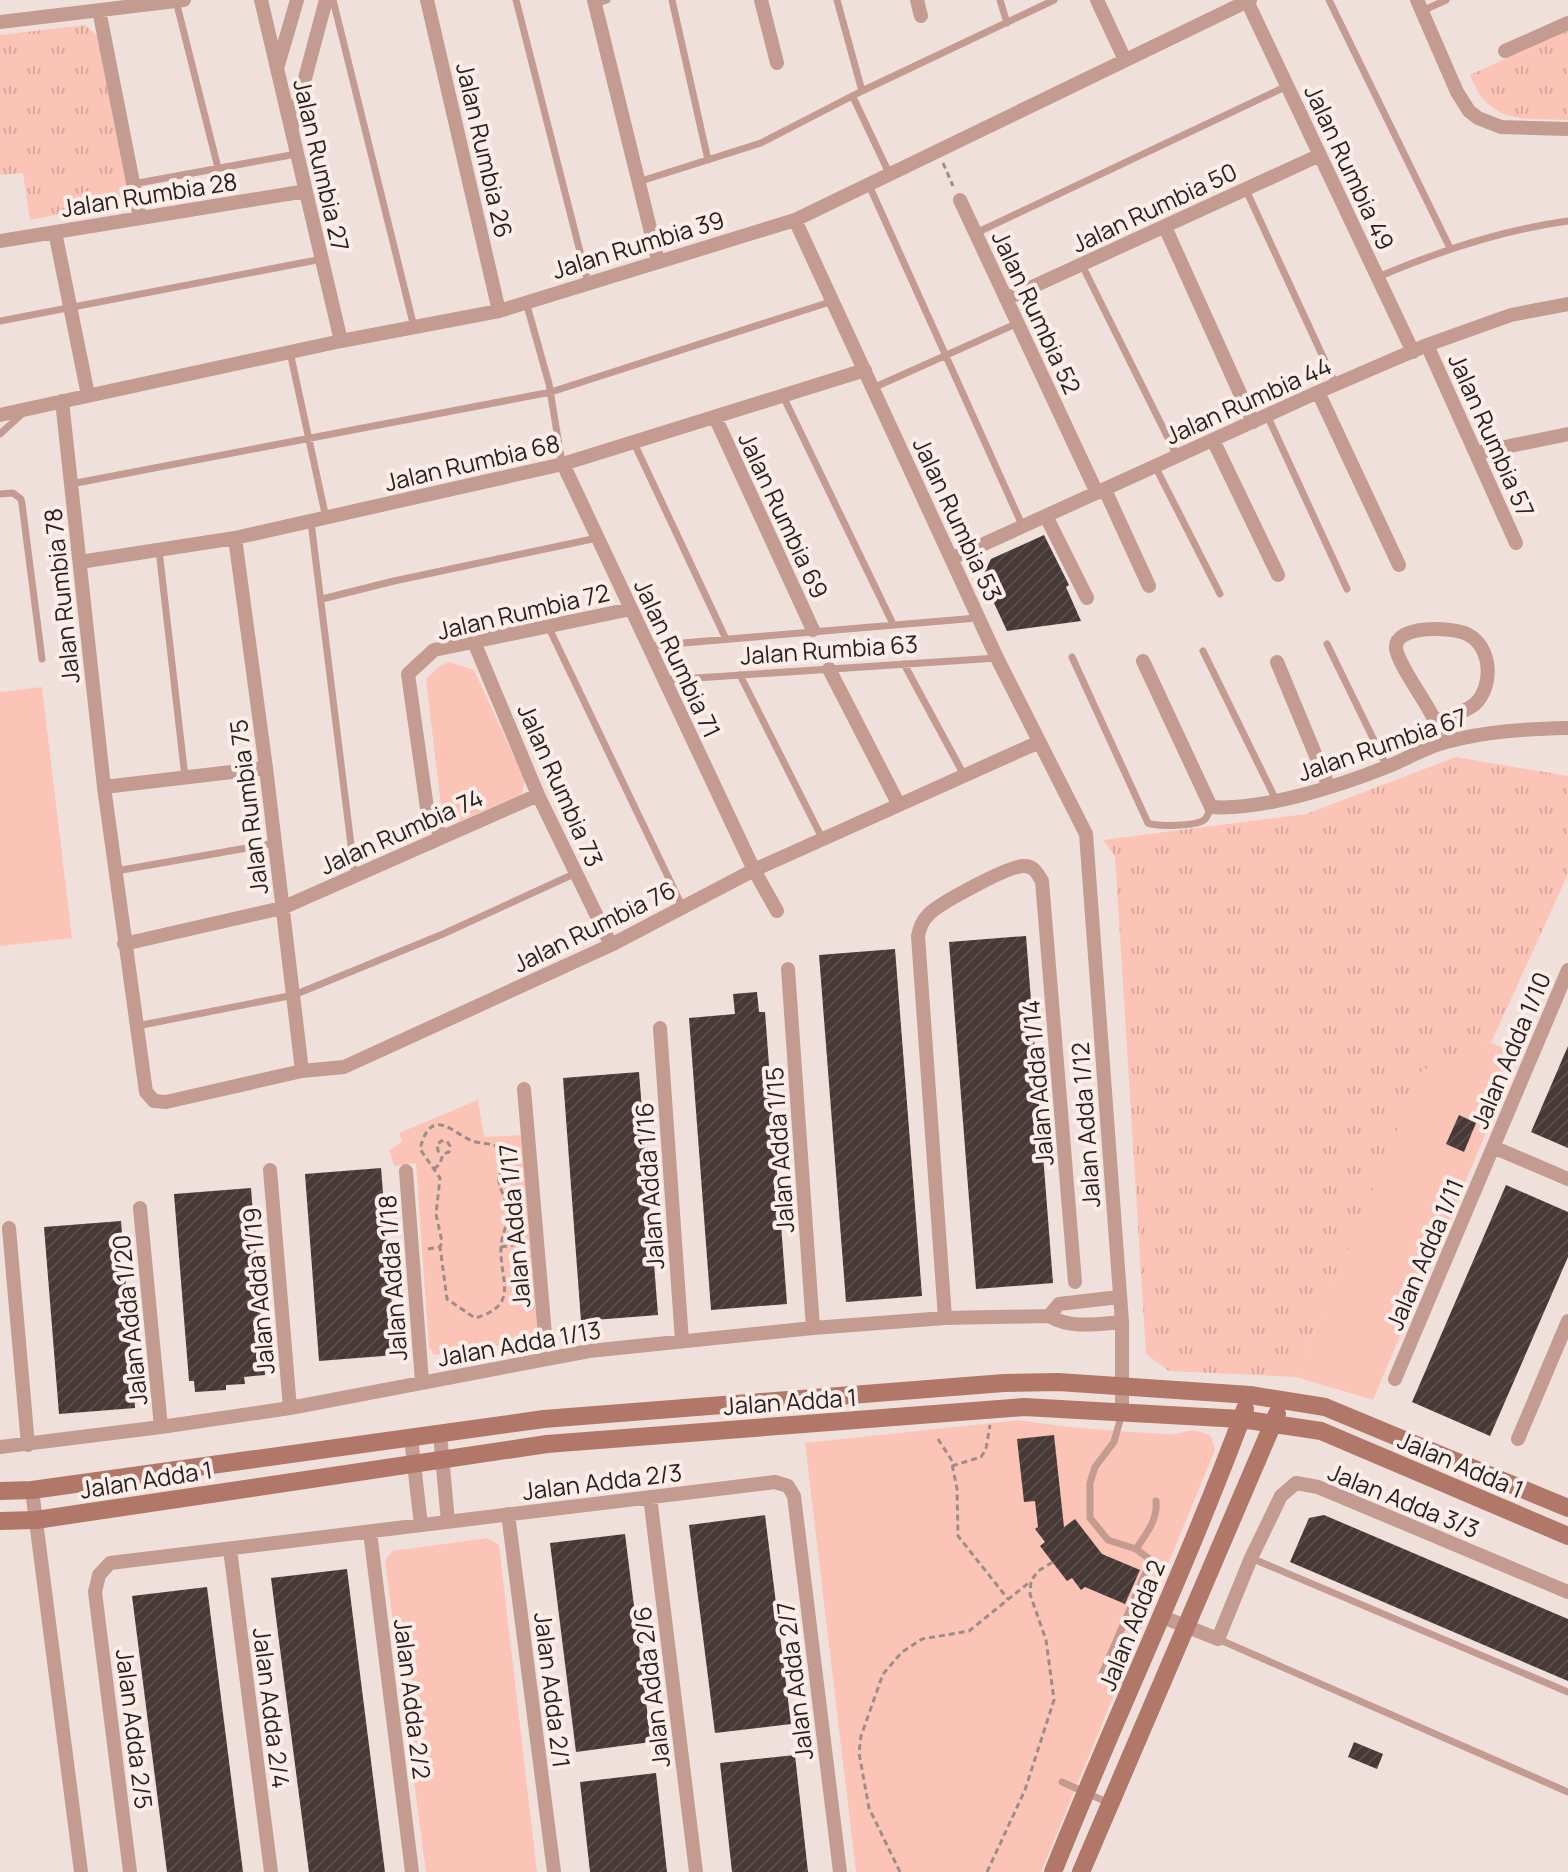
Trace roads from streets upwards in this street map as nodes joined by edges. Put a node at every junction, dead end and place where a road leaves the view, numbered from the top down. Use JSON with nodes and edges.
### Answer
{"nodes":[{"id":1,"x":184,"y":0,"type":"edge"},
{"id":2,"x":261,"y":0,"type":"edge"},
{"id":3,"x":297,"y":0,"type":"edge"},
{"id":4,"x":326,"y":0,"type":"edge"},
{"id":5,"x":427,"y":0,"type":"edge"},
{"id":6,"x":761,"y":0,"type":"edge"},
{"id":7,"x":917,"y":0,"type":"edge"},
{"id":8,"x":1097,"y":0,"type":"edge"},
{"id":9,"x":176,"y":1,"type":"edge"},
{"id":10,"x":599,"y":1,"type":"edge"},
{"id":11,"x":1249,"y":1,"type":"edge"},
{"id":12,"x":1419,"y":6,"type":"edge"},
{"id":13,"x":99,"y":10,"type":"junction"},
{"id":14,"x":921,"y":16,"type":"dead end"},
{"id":15,"x":0,"y":22,"type":"edge"},
{"id":16,"x":1568,"y":23,"type":"edge"},
{"id":17,"x":1505,"y":51,"type":"dead end"},
{"id":18,"x":1125,"y":60,"type":"junction"},
{"id":19,"x":777,"y":63,"type":"dead end"},
{"id":20,"x":277,"y":69,"type":"junction"},
{"id":21,"x":1568,"y":129,"type":"edge"},
{"id":22,"x":291,"y":130,"type":"junction"},
{"id":23,"x":1320,"y":155,"type":"junction"},
{"id":24,"x":306,"y":191,"type":"junction"},
{"id":25,"x":960,"y":200,"type":"road end"},
{"id":26,"x":140,"y":218,"type":"junction"},
{"id":27,"x":795,"y":220,"type":"junction"},
{"id":28,"x":1165,"y":227,"type":"junction"},
{"id":29,"x":55,"y":232,"type":"junction"},
{"id":30,"x":0,"y":241,"type":"edge"},
{"id":31,"x":658,"y":261,"type":"junction"},
{"id":32,"x":1006,"y":299,"type":"junction"},
{"id":33,"x":1568,"y":304,"type":"edge"},
{"id":34,"x":499,"y":311,"type":"junction"},
{"id":35,"x":341,"y":341,"type":"junction"},
{"id":36,"x":1427,"y":345,"type":"junction"},
{"id":37,"x":1413,"y":352,"type":"junction"},
{"id":38,"x":865,"y":370,"type":"junction"},
{"id":39,"x":1318,"y":392,"type":"junction"},
{"id":40,"x":88,"y":395,"type":"junction"},
{"id":41,"x":62,"y":401,"type":"junction"},
{"id":42,"x":0,"y":415,"type":"edge"},
{"id":43,"x":715,"y":417,"type":"junction"},
{"id":44,"x":1260,"y":419,"type":"junction"},
{"id":45,"x":1568,"y":434,"type":"edge"},
{"id":46,"x":1213,"y":440,"type":"junction"},
{"id":47,"x":1476,"y":453,"type":"junction"},
{"id":48,"x":563,"y":464,"type":"junction"},
{"id":49,"x":1101,"y":491,"type":"junction"},
{"id":50,"x":1046,"y":516,"type":"junction"},
{"id":51,"x":235,"y":538,"type":"junction"},
{"id":52,"x":1516,"y":543,"type":"dead end"},
{"id":53,"x":953,"y":558,"type":"junction"},
{"id":54,"x":80,"y":562,"type":"junction"},
{"id":55,"x":1399,"y":565,"type":"dead end"},
{"id":56,"x":1278,"y":575,"type":"dead end"},
{"id":57,"x":1149,"y":586,"type":"dead end"},
{"id":58,"x":1087,"y":598,"type":"dead end"},
{"id":59,"x":631,"y":609,"type":"junction"},
{"id":60,"x":813,"y":630,"type":"road end"},
{"id":61,"x":474,"y":642,"type":"junction"},
{"id":62,"x":1143,"y":661,"type":"dead end"},
{"id":63,"x":1277,"y":662,"type":"dead end"},
{"id":64,"x":829,"y":669,"type":"road end"},
{"id":65,"x":1435,"y":721,"type":"junction"},
{"id":66,"x":1568,"y":728,"type":"edge"},
{"id":67,"x":1037,"y":743,"type":"junction"},
{"id":68,"x":1443,"y":743,"type":"junction"},
{"id":69,"x":266,"y":768,"type":"junction"},
{"id":70,"x":1328,"y":785,"type":"junction"},
{"id":71,"x":104,"y":787,"type":"junction"},
{"id":72,"x":538,"y":795,"type":"junction"},
{"id":73,"x":899,"y":805,"type":"junction"},
{"id":74,"x":1086,"y":834,"type":"joint"},
{"id":75,"x":441,"y":836,"type":"junction"},
{"id":76,"x":754,"y":870,"type":"junction"},
{"id":77,"x":282,"y":908,"type":"junction"},
{"id":78,"x":777,"y":911,"type":"dead end"},
{"id":79,"x":124,"y":944,"type":"junction"},
{"id":80,"x":611,"y":945,"type":"junction"},
{"id":81,"x":788,"y":969,"type":"dead end"},
{"id":82,"x":1568,"y":970,"type":"edge"},
{"id":83,"x":660,"y":1028,"type":"dead end"},
{"id":84,"x":302,"y":1071,"type":"junction"},
{"id":85,"x":524,"y":1089,"type":"dead end"},
{"id":86,"x":154,"y":1101,"type":"joint"},
{"id":87,"x":1493,"y":1147,"type":"junction"},
{"id":88,"x":270,"y":1170,"type":"dead end"},
{"id":89,"x":406,"y":1171,"type":"dead end"},
{"id":90,"x":1568,"y":1179,"type":"edge"},
{"id":91,"x":140,"y":1208,"type":"dead end"},
{"id":92,"x":9,"y":1228,"type":"dead end"},
{"id":93,"x":1075,"y":1282,"type":"dead end"},
{"id":94,"x":1119,"y":1297,"type":"junction"},
{"id":95,"x":1049,"y":1316,"type":"junction"},
{"id":96,"x":945,"y":1318,"type":"junction"},
{"id":97,"x":1568,"y":1321,"type":"edge"},
{"id":98,"x":1122,"y":1322,"type":"junction"},
{"id":99,"x":813,"y":1328,"type":"junction"},
{"id":100,"x":682,"y":1341,"type":"junction"},
{"id":101,"x":547,"y":1358,"type":"junction"},
{"id":102,"x":1395,"y":1379,"type":"dead end"},
{"id":103,"x":422,"y":1382,"type":"junction"},
{"id":104,"x":1124,"y":1387,"type":"junction"},
{"id":105,"x":1250,"y":1395,"type":"junction"},
{"id":106,"x":1282,"y":1400,"type":"junction"},
{"id":107,"x":290,"y":1408,"type":"junction"},
{"id":108,"x":1122,"y":1413,"type":"junction"},
{"id":109,"x":1241,"y":1419,"type":"junction"},
{"id":110,"x":1274,"y":1423,"type":"junction"},
{"id":111,"x":161,"y":1427,"type":"junction"},
{"id":112,"x":440,"y":1434,"type":"junction"},
{"id":113,"x":411,"y":1438,"type":"junction"},
{"id":114,"x":1518,"y":1439,"type":"dead end"},
{"id":115,"x":28,"y":1445,"type":"junction"},
{"id":116,"x":0,"y":1447,"type":"edge"},
{"id":117,"x":442,"y":1459,"type":"junction"},
{"id":118,"x":414,"y":1463,"type":"junction"},
{"id":119,"x":788,"y":1486,"type":"joint"},
{"id":120,"x":32,"y":1490,"type":"junction"},
{"id":121,"x":0,"y":1491,"type":"edge"},
{"id":122,"x":650,"y":1497,"type":"junction"},
{"id":123,"x":1568,"y":1508,"type":"edge"},
{"id":124,"x":508,"y":1514,"type":"junction"},
{"id":125,"x":36,"y":1520,"type":"junction"},
{"id":126,"x":0,"y":1521,"type":"edge"},
{"id":127,"x":448,"y":1522,"type":"junction"},
{"id":128,"x":421,"y":1525,"type":"junction"},
{"id":129,"x":370,"y":1532,"type":"junction"},
{"id":130,"x":1568,"y":1536,"type":"edge"},
{"id":131,"x":230,"y":1549,"type":"junction"},
{"id":132,"x":1568,"y":1592,"type":"edge"},
{"id":133,"x":1160,"y":1616,"type":"junction"},
{"id":134,"x":1186,"y":1627,"type":"junction"},
{"id":135,"x":81,"y":1872,"type":"edge"},
{"id":136,"x":130,"y":1872,"type":"edge"},
{"id":137,"x":271,"y":1872,"type":"edge"},
{"id":138,"x":412,"y":1872,"type":"edge"},
{"id":139,"x":554,"y":1872,"type":"edge"},
{"id":140,"x":696,"y":1872,"type":"edge"},
{"id":141,"x":840,"y":1872,"type":"edge"},
{"id":142,"x":1053,"y":1872,"type":"edge"},
{"id":143,"x":1081,"y":1872,"type":"edge"}],
"edges":[{"from":1,"to":9,"type":"street"},
{"from":2,"to":20,"type":"street","name":"Jalan Rumbia 27"},
{"from":3,"to":20,"type":"street"},
{"from":4,"to":22,"type":"street"},
{"from":5,"to":34,"type":"street","name":"Jalan Rumbia 26"},
{"from":6,"to":19,"type":"street"},
{"from":7,"to":14,"type":"street"},
{"from":8,"to":18,"type":"street"},
{"from":9,"to":13,"type":"street"},
{"from":10,"to":31,"type":"street"},
{"from":11,"to":18,"type":"street","name":"Jalan Rumbia 39"},
{"from":11,"to":23,"type":"street","name":"Jalan Rumbia 49"},
{"from":12,"to":21,"type":"street"},
{"from":13,"to":15,"type":"street"},
{"from":13,"to":26,"type":"street"},
{"from":16,"to":17,"type":"street"},
{"from":18,"to":27,"type":"street","name":"Jalan Rumbia 39"},
{"from":20,"to":22,"type":"street","name":"Jalan Rumbia 27"},
{"from":22,"to":24,"type":"street","name":"Jalan Rumbia 27"},
{"from":23,"to":28,"type":"street","name":"Jalan Rumbia 50"},
{"from":23,"to":37,"type":"street","name":"Jalan Rumbia 49"},
{"from":24,"to":26,"type":"street","name":"Jalan Rumbia 28"},
{"from":24,"to":35,"type":"street","name":"Jalan Rumbia 27"},
{"from":25,"to":32,"type":"street","name":"Jalan Rumbia 52"},
{"from":26,"to":29,"type":"street","name":"Jalan Rumbia 28"},
{"from":27,"to":31,"type":"street","name":"Jalan Rumbia 39"},
{"from":27,"to":38,"type":"street","name":"Jalan Rumbia 53"},
{"from":28,"to":32,"type":"street","name":"Jalan Rumbia 50"},
{"from":28,"to":44,"type":"street"},
{"from":29,"to":30,"type":"street","name":"Jalan Rumbia 28"},
{"from":29,"to":40,"type":"street"},
{"from":31,"to":34,"type":"street","name":"Jalan Rumbia 39"},
{"from":32,"to":49,"type":"street","name":"Jalan Rumbia 52"},
{"from":33,"to":36,"type":"street","name":"Jalan Rumbia 44"},
{"from":34,"to":35,"type":"street","name":"Jalan Rumbia 39"},
{"from":35,"to":40,"type":"street","name":"Jalan Rumbia 39"},
{"from":36,"to":37,"type":"street","name":"Jalan Rumbia 44"},
{"from":36,"to":47,"type":"street","name":"Jalan Rumbia 57"},
{"from":37,"to":39,"type":"street","name":"Jalan Rumbia 44"},
{"from":38,"to":43,"type":"street","name":"Jalan Rumbia 68"},
{"from":38,"to":53,"type":"street","name":"Jalan Rumbia 53"},
{"from":39,"to":44,"type":"street","name":"Jalan Rumbia 44"},
{"from":39,"to":55,"type":"street"},
{"from":40,"to":41,"type":"street","name":"Jalan Rumbia 39"},
{"from":41,"to":42,"type":"street","name":"Jalan Rumbia 39"},
{"from":41,"to":54,"type":"street","name":"Jalan Rumbia 78"},
{"from":43,"to":48,"type":"street","name":"Jalan Rumbia 68"},
{"from":43,"to":60,"type":"street","name":"Jalan Rumbia 69"},
{"from":44,"to":46,"type":"street","name":"Jalan Rumbia 44"},
{"from":45,"to":47,"type":"street"},
{"from":46,"to":49,"type":"street","name":"Jalan Rumbia 44"},
{"from":46,"to":56,"type":"street"},
{"from":47,"to":52,"type":"street","name":"Jalan Rumbia 57"},
{"from":48,"to":51,"type":"street","name":"Jalan Rumbia 68"},
{"from":48,"to":59,"type":"street","name":"Jalan Rumbia 71"},
{"from":49,"to":50,"type":"street","name":"Jalan Rumbia 44"},
{"from":49,"to":57,"type":"street","name":"Jalan Rumbia 52"},
{"from":50,"to":53,"type":"street","name":"Jalan Rumbia 44"},
{"from":50,"to":58,"type":"street"},
{"from":51,"to":54,"type":"street","name":"Jalan Rumbia 68"},
{"from":51,"to":69,"type":"street","name":"Jalan Rumbia 75"},
{"from":53,"to":67,"type":"street","name":"Jalan Rumbia 53"},
{"from":54,"to":71,"type":"street","name":"Jalan Rumbia 78"},
{"from":59,"to":61,"type":"street","name":"Jalan Rumbia 72"},
{"from":59,"to":76,"type":"street","name":"Jalan Rumbia 71"},
{"from":61,"to":72,"type":"street","name":"Jalan Rumbia 73"},
{"from":61,"to":75,"type":"street","name":"Jalan Rumbia 72"},
{"from":62,"to":70,"type":"street","name":"Jalan Rumbia 67"},
{"from":63,"to":70,"type":"street"},
{"from":64,"to":73,"type":"street"},
{"from":65,"to":65,"type":"street"},
{"from":65,"to":68,"type":"street"},
{"from":66,"to":68,"type":"street","name":"Jalan Rumbia 67"},
{"from":67,"to":73,"type":"street","name":"Jalan Rumbia 76"},
{"from":67,"to":74,"type":"street","name":"Jalan Rumbia 53"},
{"from":68,"to":70,"type":"street","name":"Jalan Rumbia 67"},
{"from":69,"to":71,"type":"street"},
{"from":69,"to":77,"type":"street","name":"Jalan Rumbia 75"},
{"from":71,"to":79,"type":"street","name":"Jalan Rumbia 78"},
{"from":72,"to":75,"type":"street","name":"Jalan Rumbia 74"},
{"from":72,"to":80,"type":"street","name":"Jalan Rumbia 73"},
{"from":73,"to":76,"type":"street","name":"Jalan Rumbia 76"},
{"from":74,"to":94,"type":"street","name":"Jalan Adda 1/12"},
{"from":75,"to":77,"type":"street","name":"Jalan Rumbia 74"},
{"from":76,"to":78,"type":"street","name":"Jalan Rumbia 71"},
{"from":76,"to":80,"type":"street","name":"Jalan Rumbia 76"},
{"from":77,"to":79,"type":"street","name":"Jalan Rumbia 74"},
{"from":77,"to":84,"type":"street","name":"Jalan Rumbia 75"},
{"from":79,"to":86,"type":"street","name":"Jalan Rumbia 78"},
{"from":80,"to":84,"type":"street","name":"Jalan Rumbia 76"},
{"from":81,"to":99,"type":"street","name":"Jalan Adda 1/15"},
{"from":82,"to":87,"type":"street","name":"Jalan Adda 1/10"},
{"from":83,"to":100,"type":"street","name":"Jalan Adda 1/16"},
{"from":84,"to":86,"type":"street","name":"Jalan Rumbia 76"},
{"from":85,"to":101,"type":"street","name":"Jalan Adda 1/17"},
{"from":87,"to":90,"type":"street"},
{"from":87,"to":102,"type":"street","name":"Jalan Adda 1/11"},
{"from":88,"to":107,"type":"street","name":"Jalan Adda 1/19"},
{"from":89,"to":103,"type":"street","name":"Jalan Adda 1/18"},
{"from":91,"to":111,"type":"street","name":"Jalan Adda 1/20"},
{"from":92,"to":115,"type":"street"},
{"from":93,"to":96,"type":"street","name":"Jalan Adda 1/14"},
{"from":94,"to":95,"type":"street"},
{"from":94,"to":98,"type":"street","name":"Jalan Adda 1/12"},
{"from":95,"to":96,"type":"street","name":"Jalan Adda 1/13"},
{"from":95,"to":98,"type":"street"},
{"from":96,"to":99,"type":"street","name":"Jalan Adda 1/13"},
{"from":97,"to":114,"type":"street"},
{"from":98,"to":104,"type":"street","name":"Jalan Adda 1/12"},
{"from":99,"to":100,"type":"street","name":"Jalan Adda 1/13"},
{"from":100,"to":101,"type":"street","name":"Jalan Adda 1/13"},
{"from":101,"to":103,"type":"street","name":"Jalan Adda 1/13"},
{"from":103,"to":107,"type":"street","name":"Jalan Adda 1/13"},
{"from":104,"to":105,"type":"street","name":"Jalan Adda 1"},
{"from":104,"to":108,"type":"street","name":"Jalan Adda 1/12"},
{"from":104,"to":112,"type":"street","name":"Jalan Adda 1"},
{"from":105,"to":106,"type":"street","name":"Jalan Adda 1"},
{"from":105,"to":109,"type":"street","name":"Jalan Adda 2"},
{"from":106,"to":110,"type":"street","name":"Jalan Adda 2"},
{"from":106,"to":123,"type":"street","name":"Jalan Adda 1"},
{"from":107,"to":111,"type":"street","name":"Jalan Adda 1/13"},
{"from":108,"to":109,"type":"street","name":"Jalan Adda 1"},
{"from":108,"to":117,"type":"street","name":"Jalan Adda 1"},
{"from":109,"to":110,"type":"street","name":"Jalan Adda 1"},
{"from":109,"to":133,"type":"street","name":"Jalan Adda 2"},
{"from":110,"to":130,"type":"street","name":"Jalan Adda 1"},
{"from":110,"to":134,"type":"street","name":"Jalan Adda 2"},
{"from":111,"to":115,"type":"street","name":"Jalan Adda 1/13"},
{"from":112,"to":113,"type":"street","name":"Jalan Adda 1"},
{"from":112,"to":117,"type":"street"},
{"from":113,"to":118,"type":"street"},
{"from":113,"to":120,"type":"street","name":"Jalan Adda 1"},
{"from":115,"to":116,"type":"street","name":"Jalan Adda 1/13"},
{"from":117,"to":118,"type":"street","name":"Jalan Adda 1"},
{"from":117,"to":127,"type":"street"},
{"from":118,"to":125,"type":"street","name":"Jalan Adda 1"},
{"from":118,"to":128,"type":"street"},
{"from":119,"to":122,"type":"street","name":"Jalan Adda 2/3"},
{"from":119,"to":141,"type":"street","name":"Jalan Adda 2/7"},
{"from":120,"to":121,"type":"street","name":"Jalan Adda 1"},
{"from":120,"to":125,"type":"street"},
{"from":122,"to":124,"type":"street","name":"Jalan Adda 2/3"},
{"from":122,"to":140,"type":"street","name":"Jalan Adda 2/6"},
{"from":124,"to":127,"type":"street","name":"Jalan Adda 2/3"},
{"from":124,"to":139,"type":"street","name":"Jalan Adda 2/1"},
{"from":125,"to":126,"type":"street","name":"Jalan Adda 1"},
{"from":125,"to":135,"type":"street"},
{"from":127,"to":128,"type":"street","name":"Jalan Adda 2/3"},
{"from":128,"to":129,"type":"street","name":"Jalan Adda 2/3"},
{"from":129,"to":131,"type":"street"},
{"from":129,"to":138,"type":"street","name":"Jalan Adda 2/2"},
{"from":131,"to":136,"type":"street","name":"Jalan Adda 2/5"},
{"from":131,"to":137,"type":"street","name":"Jalan Adda 2/4"},
{"from":132,"to":134,"type":"street","name":"Jalan Adda 3/3"},
{"from":133,"to":134,"type":"street"},
{"from":133,"to":142,"type":"street","name":"Jalan Adda 2"},
{"from":134,"to":143,"type":"street","name":"Jalan Adda 2"}]}
